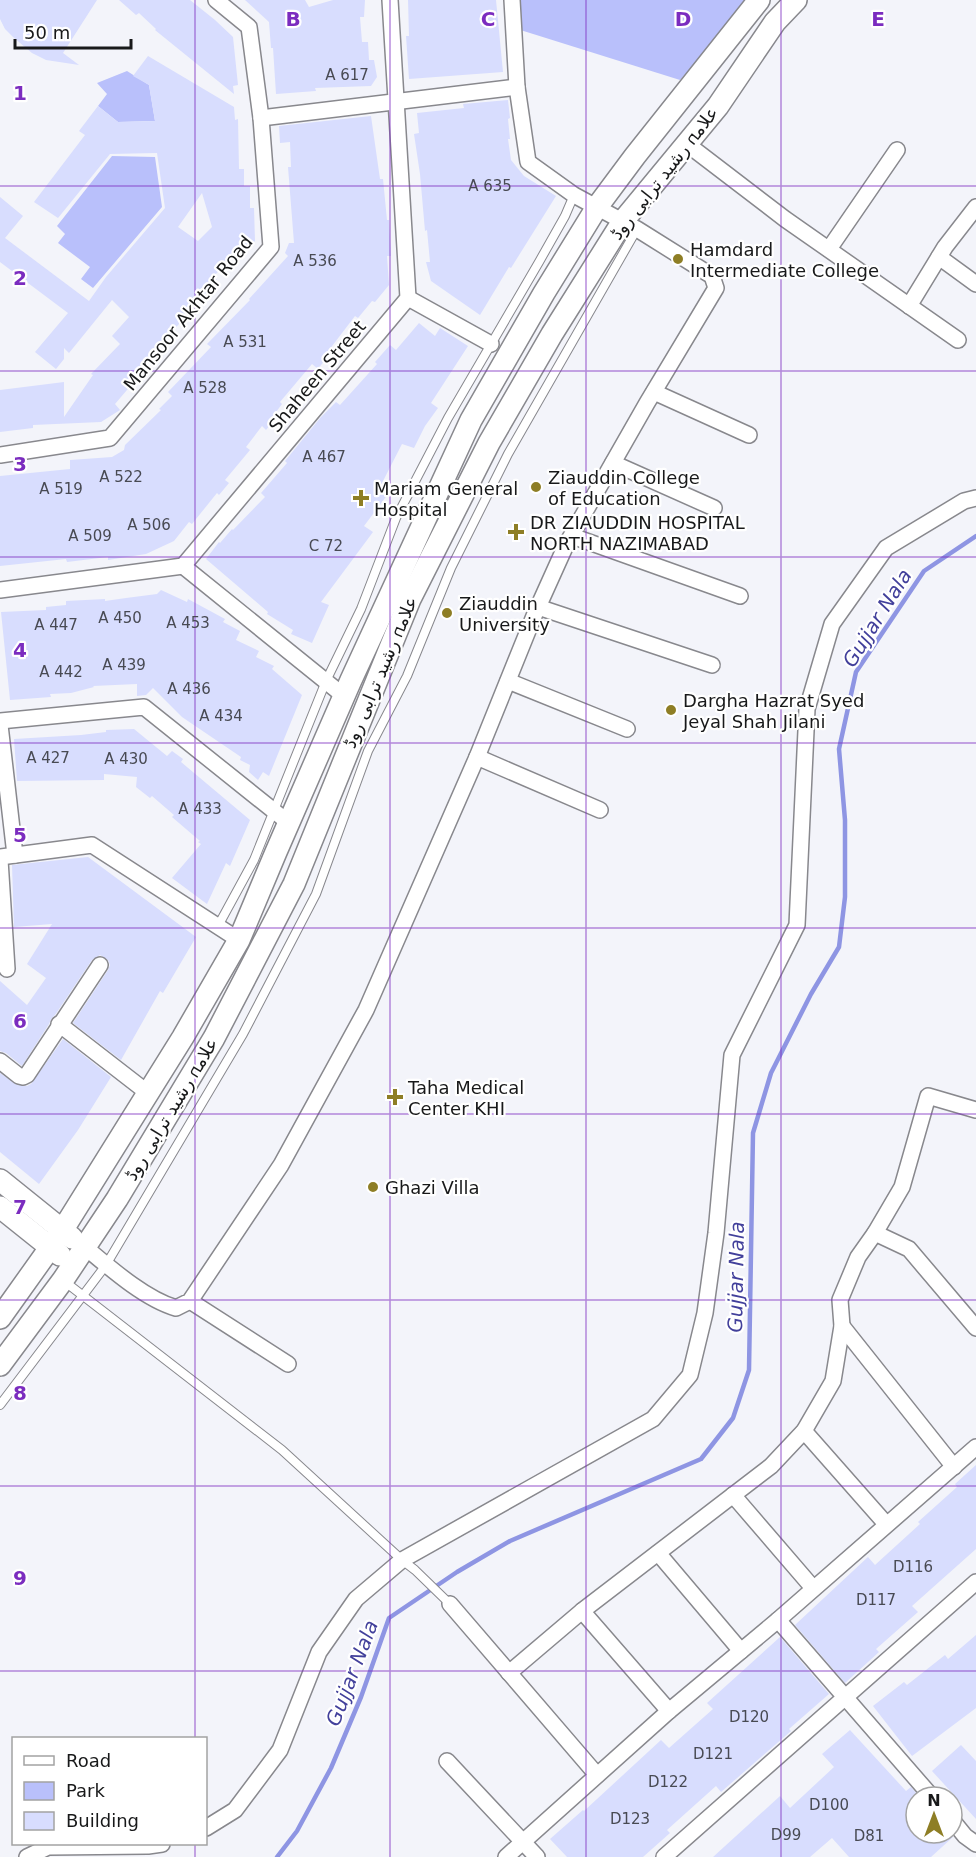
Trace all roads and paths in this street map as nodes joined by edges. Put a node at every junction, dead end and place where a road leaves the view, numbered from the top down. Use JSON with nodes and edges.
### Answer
{"nodes":[{"id":1,"x":216,"y":0,"type":"edge"},
{"id":2,"x":390,"y":0,"type":"edge"},
{"id":3,"x":512,"y":0,"type":"edge"},
{"id":4,"x":759,"y":0,"type":"edge"},
{"id":5,"x":796,"y":0,"type":"edge"},
{"id":6,"x":517,"y":87,"type":"junction"},
{"id":7,"x":397,"y":101,"type":"junction"},
{"id":8,"x":261,"y":118,"type":"junction"},
{"id":9,"x":687,"y":144,"type":"junction"},
{"id":10,"x":897,"y":150,"type":"dead end"},
{"id":11,"x":574,"y":195,"type":"junction"},
{"id":12,"x":597,"y":207,"type":"junction"},
{"id":13,"x":976,"y":207,"type":"edge"},
{"id":14,"x":630,"y":225,"type":"junction"},
{"id":15,"x":829,"y":249,"type":"junction"},
{"id":16,"x":939,"y":257,"type":"junction"},
{"id":17,"x":976,"y":284,"type":"edge"},
{"id":18,"x":408,"y":298,"type":"junction"},
{"id":19,"x":909,"y":306,"type":"junction"},
{"id":20,"x":958,"y":340,"type":"dead end"},
{"id":21,"x":491,"y":344,"type":"junction"},
{"id":22,"x":654,"y":392,"type":"junction"},
{"id":23,"x":749,"y":435,"type":"dead end"},
{"id":24,"x":0,"y":454,"type":"edge"},
{"id":25,"x":613,"y":463,"type":"junction"},
{"id":26,"x":976,"y":498,"type":"edge"},
{"id":27,"x":714,"y":508,"type":"dead end"},
{"id":28,"x":572,"y":536,"type":"junction"},
{"id":29,"x":183,"y":566,"type":"junction"},
{"id":30,"x":0,"y":590,"type":"edge"},
{"id":31,"x":740,"y":596,"type":"dead end"},
{"id":32,"x":538,"y":607,"type":"junction"},
{"id":33,"x":712,"y":664,"type":"dead end"},
{"id":34,"x":326,"y":681,"type":"junction"},
{"id":35,"x":508,"y":681,"type":"junction"},
{"id":36,"x":344,"y":696,"type":"junction"},
{"id":37,"x":0,"y":723,"type":"edge"},
{"id":38,"x":627,"y":729,"type":"dead end"},
{"id":39,"x":477,"y":757,"type":"junction"},
{"id":40,"x":600,"y":810,"type":"dead end"},
{"id":41,"x":281,"y":817,"type":"junction"},
{"id":42,"x":5,"y":857,"type":"edge"},
{"id":43,"x":218,"y":926,"type":"junction"},
{"id":44,"x":239,"y":940,"type":"junction"},
{"id":45,"x":100,"y":965,"type":"dead end"},
{"id":46,"x":7,"y":969,"type":"dead end"},
{"id":47,"x":59,"y":1024,"type":"junction"},
{"id":48,"x":0,"y":1060,"type":"edge"},
{"id":49,"x":148,"y":1093,"type":"junction"},
{"id":50,"x":976,"y":1110,"type":"edge"},
{"id":51,"x":0,"y":1180,"type":"edge"},
{"id":52,"x":0,"y":1207,"type":"edge"},
{"id":53,"x":875,"y":1233,"type":"junction"},
{"id":54,"x":56,"y":1240,"type":"junction"},
{"id":55,"x":85,"y":1247,"type":"junction"},
{"id":56,"x":106,"y":1265,"type":"junction"},
{"id":57,"x":68,"y":1273,"type":"junction"},
{"id":58,"x":83,"y":1296,"type":"junction"},
{"id":59,"x":190,"y":1301,"type":"junction"},
{"id":60,"x":0,"y":1318,"type":"edge"},
{"id":61,"x":974,"y":1320,"type":"edge"},
{"id":62,"x":842,"y":1326,"type":"junction"},
{"id":63,"x":288,"y":1364,"type":"dead end"},
{"id":64,"x":0,"y":1365,"type":"edge"},
{"id":65,"x":0,"y":1406,"type":"edge"},
{"id":66,"x":804,"y":1431,"type":"junction"},
{"id":67,"x":976,"y":1447,"type":"edge"},
{"id":68,"x":954,"y":1467,"type":"junction"},
{"id":69,"x":733,"y":1495,"type":"junction"},
{"id":70,"x":886,"y":1524,"type":"junction"},
{"id":71,"x":658,"y":1553,"type":"junction"},
{"id":72,"x":402,"y":1560,"type":"junction"},
{"id":73,"x":976,"y":1582,"type":"edge"},
{"id":74,"x":813,"y":1588,"type":"junction"},
{"id":75,"x":450,"y":1604,"type":"joint"},
{"id":76,"x":582,"y":1611,"type":"junction"},
{"id":77,"x":778,"y":1620,"type":"junction"},
{"id":78,"x":741,"y":1652,"type":"junction"},
{"id":79,"x":509,"y":1673,"type":"junction"},
{"id":80,"x":845,"y":1697,"type":"junction"},
{"id":81,"x":669,"y":1711,"type":"junction"},
{"id":82,"x":447,"y":1761,"type":"dead end"},
{"id":83,"x":597,"y":1775,"type":"junction"},
{"id":84,"x":922,"y":1785,"type":"edge"},
{"id":85,"x":207,"y":1827,"type":"edge"},
{"id":86,"x":964,"y":1835,"type":"edge"},
{"id":87,"x":523,"y":1842,"type":"junction"},
{"id":88,"x":976,"y":1844,"type":"edge"},
{"id":89,"x":155,"y":1845,"type":"edge"},
{"id":90,"x":27,"y":1857,"type":"edge"},
{"id":91,"x":506,"y":1857,"type":"edge"},
{"id":92,"x":537,"y":1857,"type":"edge"},
{"id":93,"x":664,"y":1857,"type":"edge"}],
"edges":[{"from":1,"to":8,"type":"street","name":"Mansoor Akhtar Road"},
{"from":2,"to":7,"type":"street"},
{"from":3,"to":6,"type":"street"},
{"from":4,"to":12,"type":"main road","name":"علامہ رشید ترابی روڈ"},
{"from":5,"to":9,"type":"main road","name":"علامہ رشید ترابی روڈ"},
{"from":6,"to":7,"type":"street"},
{"from":6,"to":11,"type":"street"},
{"from":7,"to":8,"type":"street"},
{"from":7,"to":18,"type":"street"},
{"from":8,"to":24,"type":"street","name":"Mansoor Akhtar Road"},
{"from":9,"to":14,"type":"main road","name":"علامہ رشید ترابی روڈ"},
{"from":9,"to":15,"type":"street"},
{"from":10,"to":15,"type":"street"},
{"from":11,"to":12,"type":"street"},
{"from":11,"to":21,"type":"lane"},
{"from":12,"to":14,"type":"street"},
{"from":12,"to":36,"type":"main road","name":"علامہ رشید ترابی روڈ"},
{"from":13,"to":16,"type":"street"},
{"from":14,"to":22,"type":"street"},
{"from":14,"to":55,"type":"main road","name":"علامہ رشید ترابی روڈ"},
{"from":14,"to":56,"type":"lane"},
{"from":15,"to":19,"type":"street"},
{"from":16,"to":17,"type":"street"},
{"from":16,"to":19,"type":"street"},
{"from":18,"to":21,"type":"street"},
{"from":18,"to":29,"type":"street","name":"Shaheen Street"},
{"from":19,"to":20,"type":"street"},
{"from":21,"to":34,"type":"lane"},
{"from":22,"to":23,"type":"street"},
{"from":22,"to":25,"type":"street"},
{"from":25,"to":27,"type":"street"},
{"from":25,"to":28,"type":"street"},
{"from":26,"to":72,"type":"street"},
{"from":28,"to":31,"type":"street"},
{"from":28,"to":32,"type":"street"},
{"from":29,"to":30,"type":"street"},
{"from":29,"to":34,"type":"street"},
{"from":32,"to":33,"type":"street"},
{"from":32,"to":35,"type":"street"},
{"from":34,"to":36,"type":"street"},
{"from":34,"to":41,"type":"lane"},
{"from":35,"to":38,"type":"street"},
{"from":35,"to":39,"type":"street"},
{"from":36,"to":41,"type":"main road","name":"علامہ رشید ترابی روڈ"},
{"from":37,"to":41,"type":"street"},
{"from":37,"to":42,"type":"street"},
{"from":39,"to":40,"type":"street"},
{"from":39,"to":59,"type":"street"},
{"from":41,"to":43,"type":"lane"},
{"from":41,"to":44,"type":"main road","name":"علامہ رشید ترابی روڈ"},
{"from":42,"to":43,"type":"street"},
{"from":42,"to":46,"type":"street"},
{"from":43,"to":44,"type":"street"},
{"from":44,"to":49,"type":"main road","name":"علامہ رشید ترابی روڈ"},
{"from":45,"to":47,"type":"street"},
{"from":47,"to":48,"type":"street"},
{"from":47,"to":49,"type":"street"},
{"from":49,"to":54,"type":"main road","name":"علامہ رشید ترابی روڈ"},
{"from":50,"to":53,"type":"street"},
{"from":51,"to":54,"type":"main road"},
{"from":52,"to":54,"type":"main road"},
{"from":53,"to":61,"type":"street"},
{"from":53,"to":62,"type":"street"},
{"from":54,"to":55,"type":"main road"},
{"from":54,"to":57,"type":"main road"},
{"from":54,"to":60,"type":"main road","name":"علامہ رشید ترابی روڈ"},
{"from":55,"to":56,"type":"street"},
{"from":55,"to":57,"type":"main road","name":"علامہ رشید ترابی روڈ"},
{"from":56,"to":58,"type":"lane"},
{"from":56,"to":59,"type":"street"},
{"from":57,"to":58,"type":"lane"},
{"from":57,"to":64,"type":"main road","name":"علامہ رشید ترابی روڈ"},
{"from":58,"to":65,"type":"lane"},
{"from":58,"to":72,"type":"lane"},
{"from":59,"to":63,"type":"street"},
{"from":62,"to":66,"type":"street"},
{"from":62,"to":68,"type":"street"},
{"from":66,"to":69,"type":"street"},
{"from":66,"to":70,"type":"street"},
{"from":67,"to":68,"type":"street"},
{"from":68,"to":70,"type":"street"},
{"from":69,"to":71,"type":"street"},
{"from":69,"to":74,"type":"street"},
{"from":70,"to":74,"type":"street"},
{"from":71,"to":76,"type":"street"},
{"from":71,"to":78,"type":"street"},
{"from":72,"to":75,"type":"lane"},
{"from":72,"to":85,"type":"street"},
{"from":73,"to":80,"type":"street"},
{"from":74,"to":77,"type":"street"},
{"from":75,"to":79,"type":"street"},
{"from":76,"to":79,"type":"street"},
{"from":76,"to":81,"type":"street"},
{"from":77,"to":78,"type":"street"},
{"from":77,"to":80,"type":"street"},
{"from":78,"to":81,"type":"street"},
{"from":79,"to":83,"type":"street"},
{"from":80,"to":84,"type":"street"},
{"from":80,"to":93,"type":"street"},
{"from":81,"to":83,"type":"street"},
{"from":82,"to":87,"type":"street"},
{"from":83,"to":87,"type":"street"},
{"from":86,"to":88,"type":"street"},
{"from":87,"to":91,"type":"street"},
{"from":87,"to":92,"type":"street"},
{"from":89,"to":90,"type":"street"}]}
